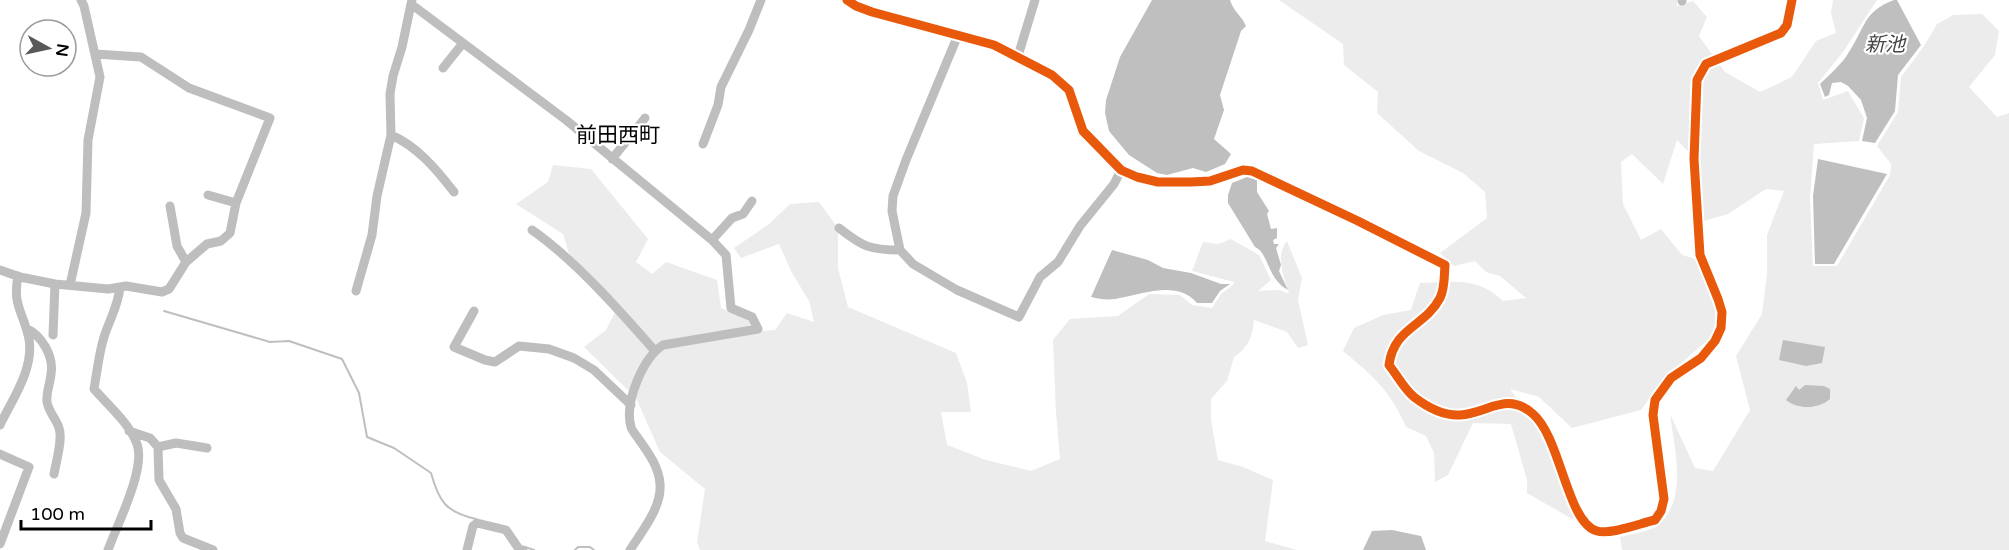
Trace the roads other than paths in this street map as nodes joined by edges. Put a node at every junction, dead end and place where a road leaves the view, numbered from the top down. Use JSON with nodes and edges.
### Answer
{"nodes":[{"id":1,"x":81,"y":0,"type":"edge"},
{"id":2,"x":761,"y":0,"type":"edge"},
{"id":3,"x":847,"y":0,"type":"edge"},
{"id":4,"x":1035,"y":0,"type":"edge"},
{"id":5,"x":1792,"y":0,"type":"edge"},
{"id":6,"x":412,"y":2,"type":"edge"},
{"id":7,"x":958,"y":35,"type":"junction"},
{"id":8,"x":463,"y":43,"type":"junction"},
{"id":9,"x":100,"y":54,"type":"junction"},
{"id":10,"x":1018,"y":56,"type":"junction"},
{"id":11,"x":443,"y":68,"type":"dead end"},
{"id":12,"x":645,"y":118,"type":"dead end"},
{"id":13,"x":391,"y":135,"type":"junction"},
{"id":14,"x":703,"y":144,"type":"dead end"},
{"id":15,"x":612,"y":159,"type":"junction"},
{"id":16,"x":1121,"y":170,"type":"junction"},
{"id":17,"x":454,"y":192,"type":"dead end"},
{"id":18,"x":207,"y":195,"type":"dead end"},
{"id":19,"x":752,"y":201,"type":"dead end"},
{"id":20,"x":236,"y":203,"type":"junction"},
{"id":21,"x":170,"y":206,"type":"dead end"},
{"id":22,"x":839,"y":228,"type":"dead end"},
{"id":23,"x":532,"y":230,"type":"dead end"},
{"id":24,"x":712,"y":240,"type":"junction"},
{"id":25,"x":900,"y":250,"type":"junction"},
{"id":26,"x":186,"y":262,"type":"junction"},
{"id":27,"x":0,"y":270,"type":"edge"},
{"id":28,"x":18,"y":276,"type":"junction"},
{"id":29,"x":55,"y":284,"type":"junction"},
{"id":30,"x":70,"y":285,"type":"junction"},
{"id":31,"x":120,"y":287,"type":"junction"},
{"id":32,"x":356,"y":291,"type":"dead end"},
{"id":33,"x":474,"y":311,"type":"dead end"},
{"id":34,"x":26,"y":328,"type":"junction"},
{"id":35,"x":53,"y":335,"type":"dead end"},
{"id":36,"x":654,"y":351,"type":"junction"},
{"id":37,"x":631,"y":405,"type":"junction"},
{"id":38,"x":0,"y":425,"type":"edge"},
{"id":39,"x":129,"y":431,"type":"junction"},
{"id":40,"x":155,"y":444,"type":"junction"},
{"id":41,"x":207,"y":448,"type":"dead end"},
{"id":42,"x":0,"y":454,"type":"edge"},
{"id":43,"x":54,"y":474,"type":"dead end"},
{"id":44,"x":0,"y":544,"type":"edge"},
{"id":45,"x":108,"y":550,"type":"edge"},
{"id":46,"x":213,"y":550,"type":"edge"},
{"id":47,"x":467,"y":550,"type":"edge"},
{"id":48,"x":523,"y":550,"type":"edge"},
{"id":49,"x":630,"y":550,"type":"edge"}],
"edges":[{"from":1,"to":9,"type":"street"},
{"from":2,"to":14,"type":"street"},
{"from":3,"to":7,"type":"street"},
{"from":4,"to":10,"type":"street"},
{"from":5,"to":16,"type":"street"},
{"from":6,"to":8,"type":"street"},
{"from":6,"to":13,"type":"street"},
{"from":7,"to":10,"type":"street"},
{"from":7,"to":25,"type":"street"},
{"from":8,"to":11,"type":"street"},
{"from":8,"to":15,"type":"street"},
{"from":9,"to":20,"type":"street"},
{"from":9,"to":30,"type":"street"},
{"from":10,"to":16,"type":"street"},
{"from":12,"to":15,"type":"street"},
{"from":13,"to":17,"type":"street"},
{"from":13,"to":32,"type":"street"},
{"from":15,"to":24,"type":"street"},
{"from":16,"to":25,"type":"street"},
{"from":18,"to":20,"type":"street"},
{"from":19,"to":24,"type":"street"},
{"from":20,"to":26,"type":"street"},
{"from":21,"to":26,"type":"street"},
{"from":22,"to":25,"type":"street"},
{"from":23,"to":36,"type":"street"},
{"from":24,"to":36,"type":"street"},
{"from":26,"to":31,"type":"street"},
{"from":27,"to":28,"type":"street"},
{"from":28,"to":29,"type":"street"},
{"from":28,"to":34,"type":"street"},
{"from":29,"to":30,"type":"street"},
{"from":29,"to":35,"type":"street"},
{"from":30,"to":31,"type":"street"},
{"from":31,"to":39,"type":"street"},
{"from":33,"to":37,"type":"street"},
{"from":34,"to":38,"type":"street"},
{"from":34,"to":43,"type":"street"},
{"from":36,"to":37,"type":"street"},
{"from":37,"to":49,"type":"street"},
{"from":39,"to":40,"type":"street"},
{"from":39,"to":45,"type":"street"},
{"from":40,"to":41,"type":"street"},
{"from":40,"to":46,"type":"street"},
{"from":42,"to":44,"type":"street"},
{"from":47,"to":48,"type":"street"}]}
